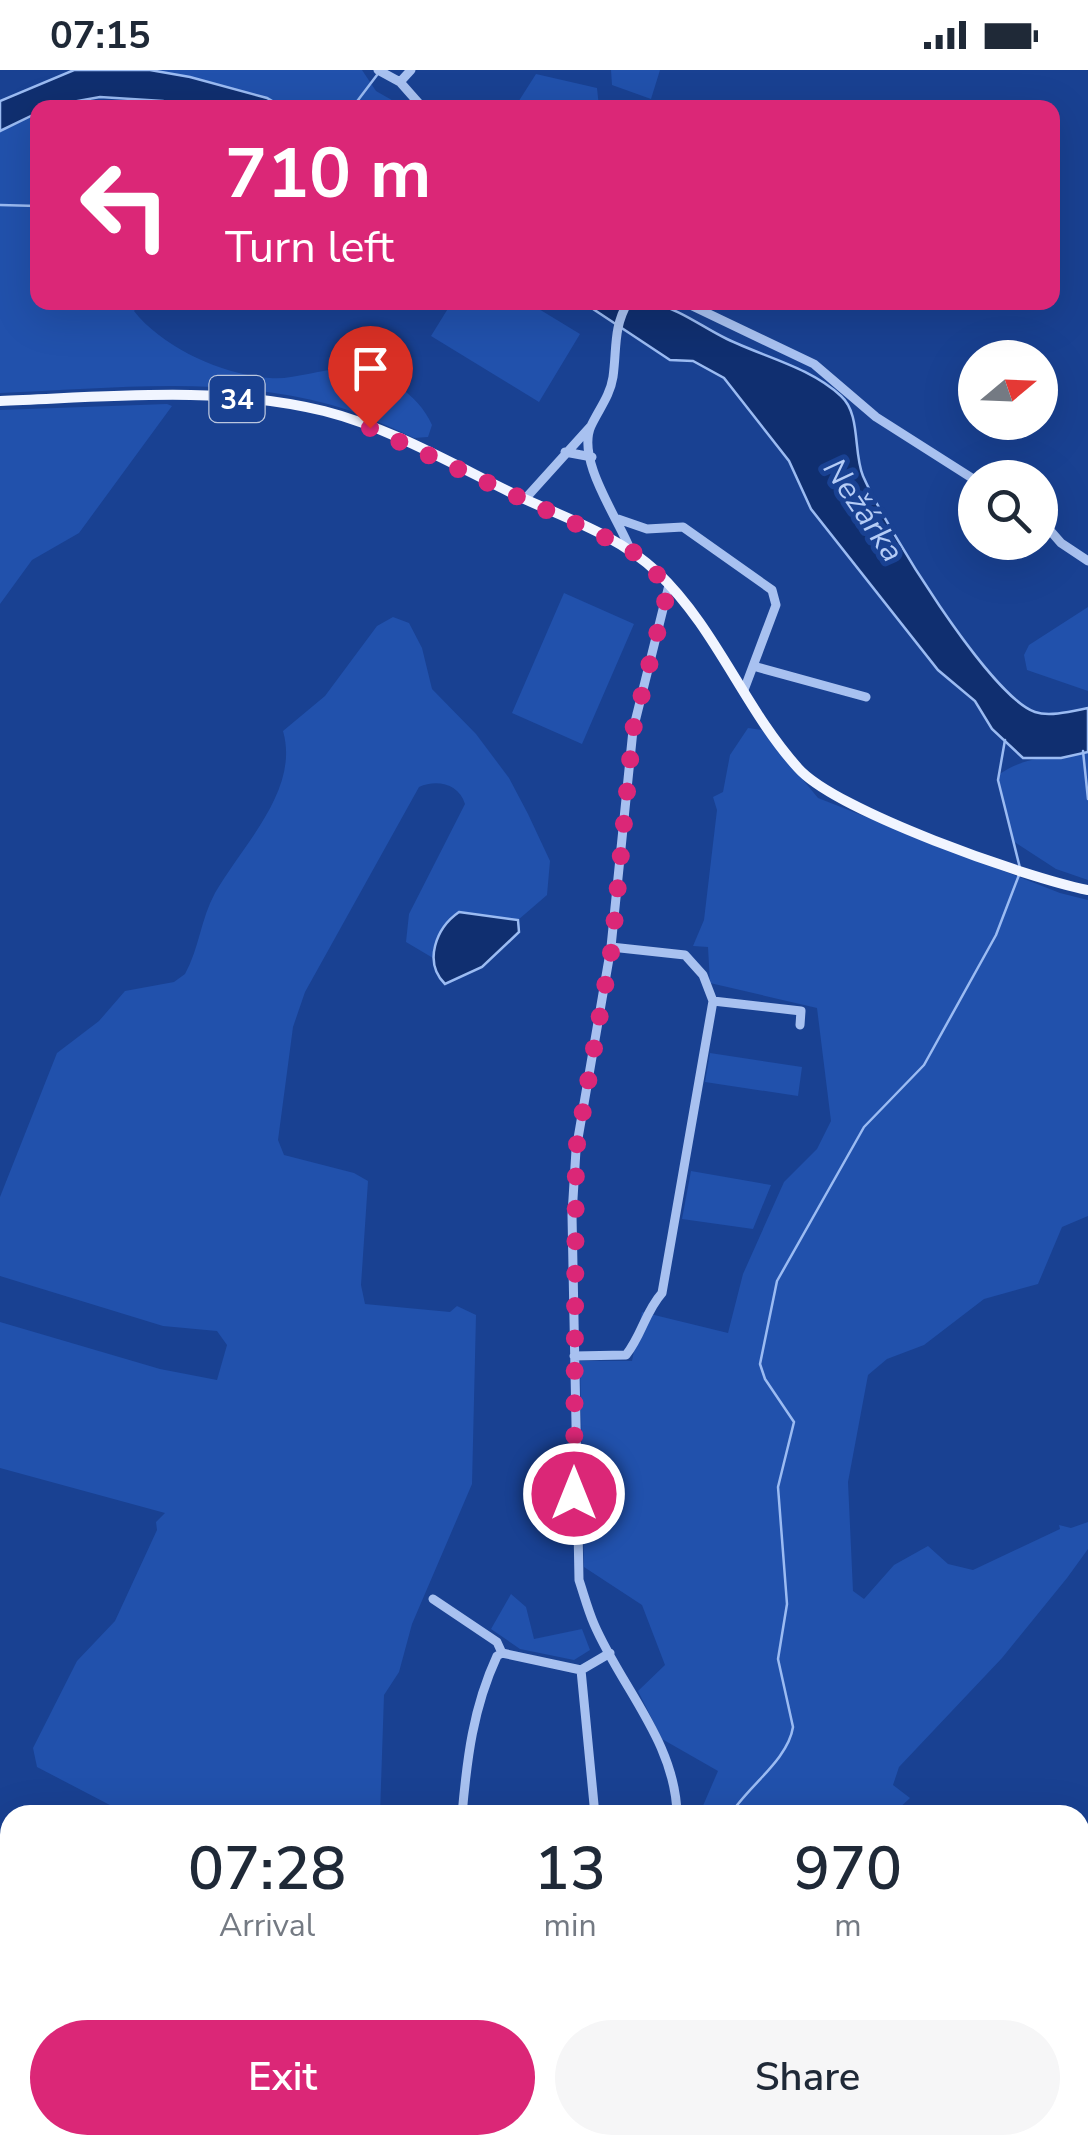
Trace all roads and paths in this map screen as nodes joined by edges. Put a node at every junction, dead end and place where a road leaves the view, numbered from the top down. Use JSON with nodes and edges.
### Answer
{"nodes":[{"id":1,"x":378,"y":70,"type":"edge"},
{"id":2,"x":411,"y":70,"type":"edge"},
{"id":3,"x":400,"y":82,"type":"junction"},
{"id":4,"x":416,"y":100,"type":"edge"},
{"id":5,"x":623,"y":310,"type":"edge"},
{"id":6,"x":701,"y":310,"type":"edge"},
{"id":7,"x":0,"y":402,"type":"edge"},
{"id":8,"x":590,"y":427,"type":"junction"},
{"id":9,"x":565,"y":452,"type":"junction"},
{"id":10,"x":592,"y":457,"type":"junction"},
{"id":11,"x":958,"y":469,"type":"edge"},
{"id":12,"x":525,"y":499,"type":"junction"},
{"id":13,"x":618,"y":519,"type":"junction"},
{"id":14,"x":1058,"y":539,"type":"edge"},
{"id":15,"x":630,"y":549,"type":"junction"},
{"id":16,"x":1088,"y":561,"type":"edge"},
{"id":17,"x":669,"y":586,"type":"junction"},
{"id":18,"x":752,"y":666,"type":"junction"},
{"id":19,"x":744,"y":690,"type":"junction"},
{"id":20,"x":866,"y":697,"type":"dead end"},
{"id":21,"x":1088,"y":890,"type":"edge"},
{"id":22,"x":612,"y":947,"type":"junction"},
{"id":23,"x":714,"y":1001,"type":"junction"},
{"id":24,"x":800,"y":1025,"type":"dead end"},
{"id":25,"x":574,"y":1356,"type":"junction"},
{"id":26,"x":433,"y":1600,"type":"dead end"},
{"id":27,"x":502,"y":1653,"type":"junction"},
{"id":28,"x":610,"y":1653,"type":"junction"},
{"id":29,"x":581,"y":1670,"type":"junction"},
{"id":30,"x":463,"y":1805,"type":"edge"},
{"id":31,"x":594,"y":1805,"type":"edge"},
{"id":32,"x":675,"y":1805,"type":"edge"}],
"edges":[{"from":1,"to":3,"type":"street"},
{"from":2,"to":3,"type":"street"},
{"from":3,"to":4,"type":"street"},
{"from":5,"to":8,"type":"street"},
{"from":6,"to":11,"type":"street"},
{"from":7,"to":12,"type":"main road","number":"34"},
{"from":8,"to":9,"type":"street"},
{"from":8,"to":10,"type":"street"},
{"from":9,"to":10,"type":"street"},
{"from":9,"to":12,"type":"street"},
{"from":10,"to":13,"type":"street"},
{"from":12,"to":15,"type":"main road","number":"34"},
{"from":13,"to":15,"type":"street"},
{"from":13,"to":18,"type":"street"},
{"from":14,"to":16,"type":"street"},
{"from":15,"to":17,"type":"main road","number":"34"},
{"from":17,"to":19,"type":"main road","number":"34"},
{"from":17,"to":22,"type":"street"},
{"from":18,"to":19,"type":"street"},
{"from":18,"to":20,"type":"street"},
{"from":19,"to":21,"type":"main road","number":"34"},
{"from":22,"to":23,"type":"street"},
{"from":22,"to":25,"type":"street"},
{"from":23,"to":24,"type":"street"},
{"from":23,"to":25,"type":"street"},
{"from":25,"to":28,"type":"street"},
{"from":26,"to":27,"type":"street"},
{"from":27,"to":29,"type":"street"},
{"from":27,"to":30,"type":"street"},
{"from":28,"to":29,"type":"street"},
{"from":28,"to":32,"type":"street"},
{"from":29,"to":31,"type":"street"}]}
